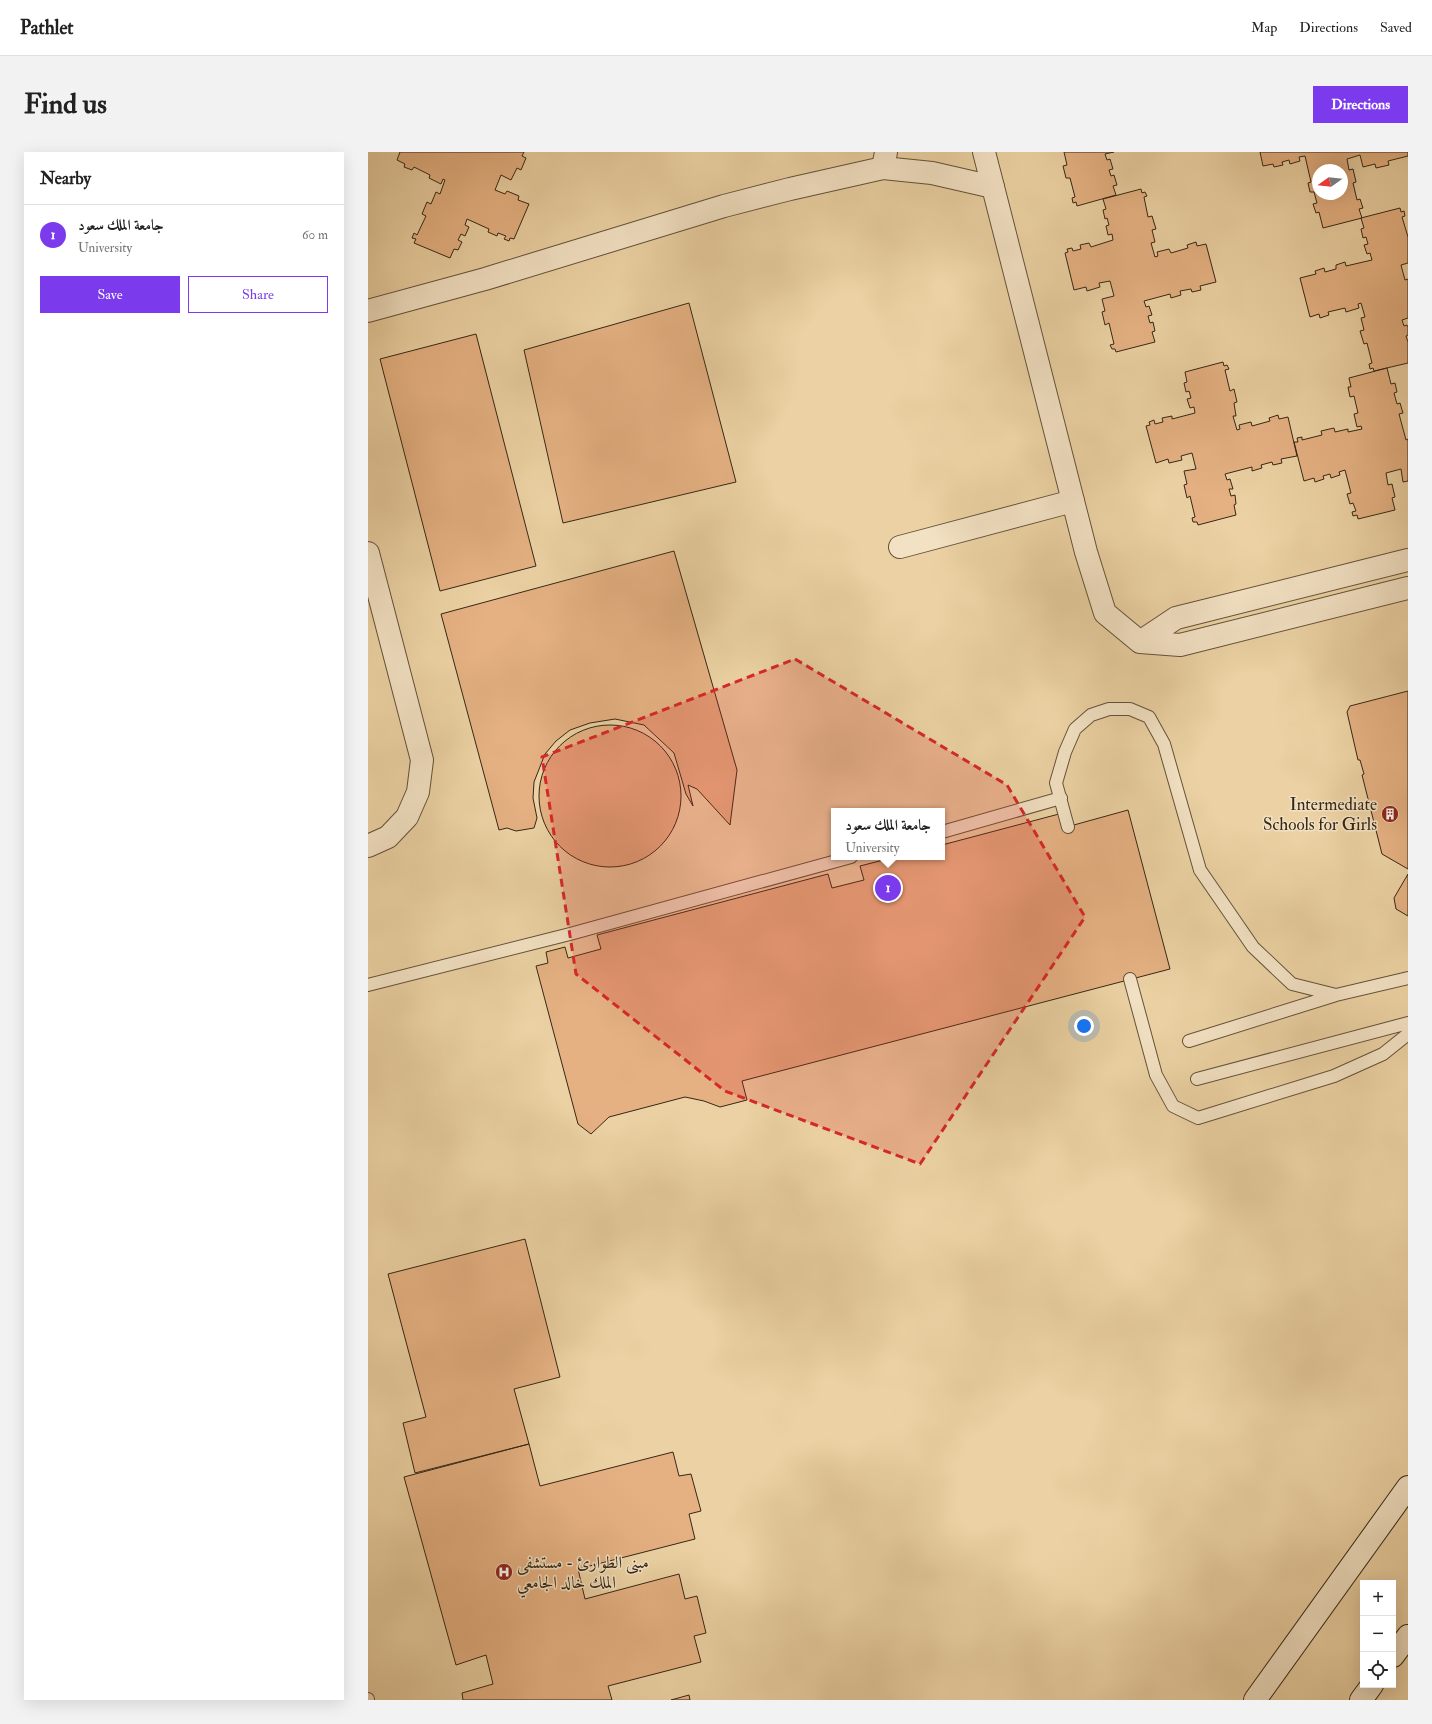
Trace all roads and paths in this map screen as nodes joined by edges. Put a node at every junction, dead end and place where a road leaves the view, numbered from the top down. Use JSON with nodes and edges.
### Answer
{"nodes":[{"id":1,"x":984,"y":152,"type":"edge"},
{"id":2,"x":884,"y":160,"type":"edge"},
{"id":3,"x":993,"y":187,"type":"junction"},
{"id":4,"x":368,"y":311,"type":"edge"},
{"id":5,"x":1073,"y":501,"type":"junction"},
{"id":6,"x":900,"y":547,"type":"dead end"},
{"id":7,"x":368,"y":553,"type":"edge"},
{"id":8,"x":1408,"y":560,"type":"edge"},
{"id":9,"x":1408,"y":588,"type":"edge"},
{"id":10,"x":1140,"y":642,"type":"junction"},
{"id":11,"x":1061,"y":798,"type":"junction"},
{"id":12,"x":1068,"y":827,"type":"dead end"},
{"id":13,"x":945,"y":831,"type":"edge"},
{"id":14,"x":368,"y":846,"type":"edge"},
{"id":15,"x":840,"y":860,"type":"edge"},
{"id":16,"x":1408,"y":978,"type":"edge"},
{"id":17,"x":1130,"y":979,"type":"dead end"},
{"id":18,"x":368,"y":985,"type":"edge"},
{"id":19,"x":1336,"y":995,"type":"junction"},
{"id":20,"x":1408,"y":1023,"type":"edge"},
{"id":21,"x":1408,"y":1034,"type":"edge"},
{"id":22,"x":1189,"y":1041,"type":"dead end"},
{"id":23,"x":1197,"y":1079,"type":"dead end"},
{"id":24,"x":1408,"y":1487,"type":"edge"},
{"id":25,"x":1408,"y":1636,"type":"edge"},
{"id":26,"x":1396,"y":1652,"type":"edge"},
{"id":27,"x":1370,"y":1688,"type":"edge"},
{"id":28,"x":1255,"y":1700,"type":"edge"},
{"id":29,"x":1361,"y":1700,"type":"edge"}],
"edges":[{"from":1,"to":3,"type":"street"},
{"from":2,"to":3,"type":"street"},
{"from":2,"to":4,"type":"street"},
{"from":3,"to":5,"type":"street"},
{"from":5,"to":6,"type":"street"},
{"from":5,"to":10,"type":"street"},
{"from":7,"to":14,"type":"street"},
{"from":8,"to":10,"type":"street"},
{"from":9,"to":10,"type":"street"},
{"from":11,"to":12,"type":"lane"},
{"from":11,"to":13,"type":"lane"},
{"from":11,"to":19,"type":"lane"},
{"from":15,"to":18,"type":"lane"},
{"from":16,"to":19,"type":"lane"},
{"from":17,"to":21,"type":"lane"},
{"from":19,"to":22,"type":"lane"},
{"from":20,"to":23,"type":"lane"},
{"from":24,"to":28,"type":"street"},
{"from":25,"to":26,"type":"street"},
{"from":27,"to":29,"type":"street"}]}
